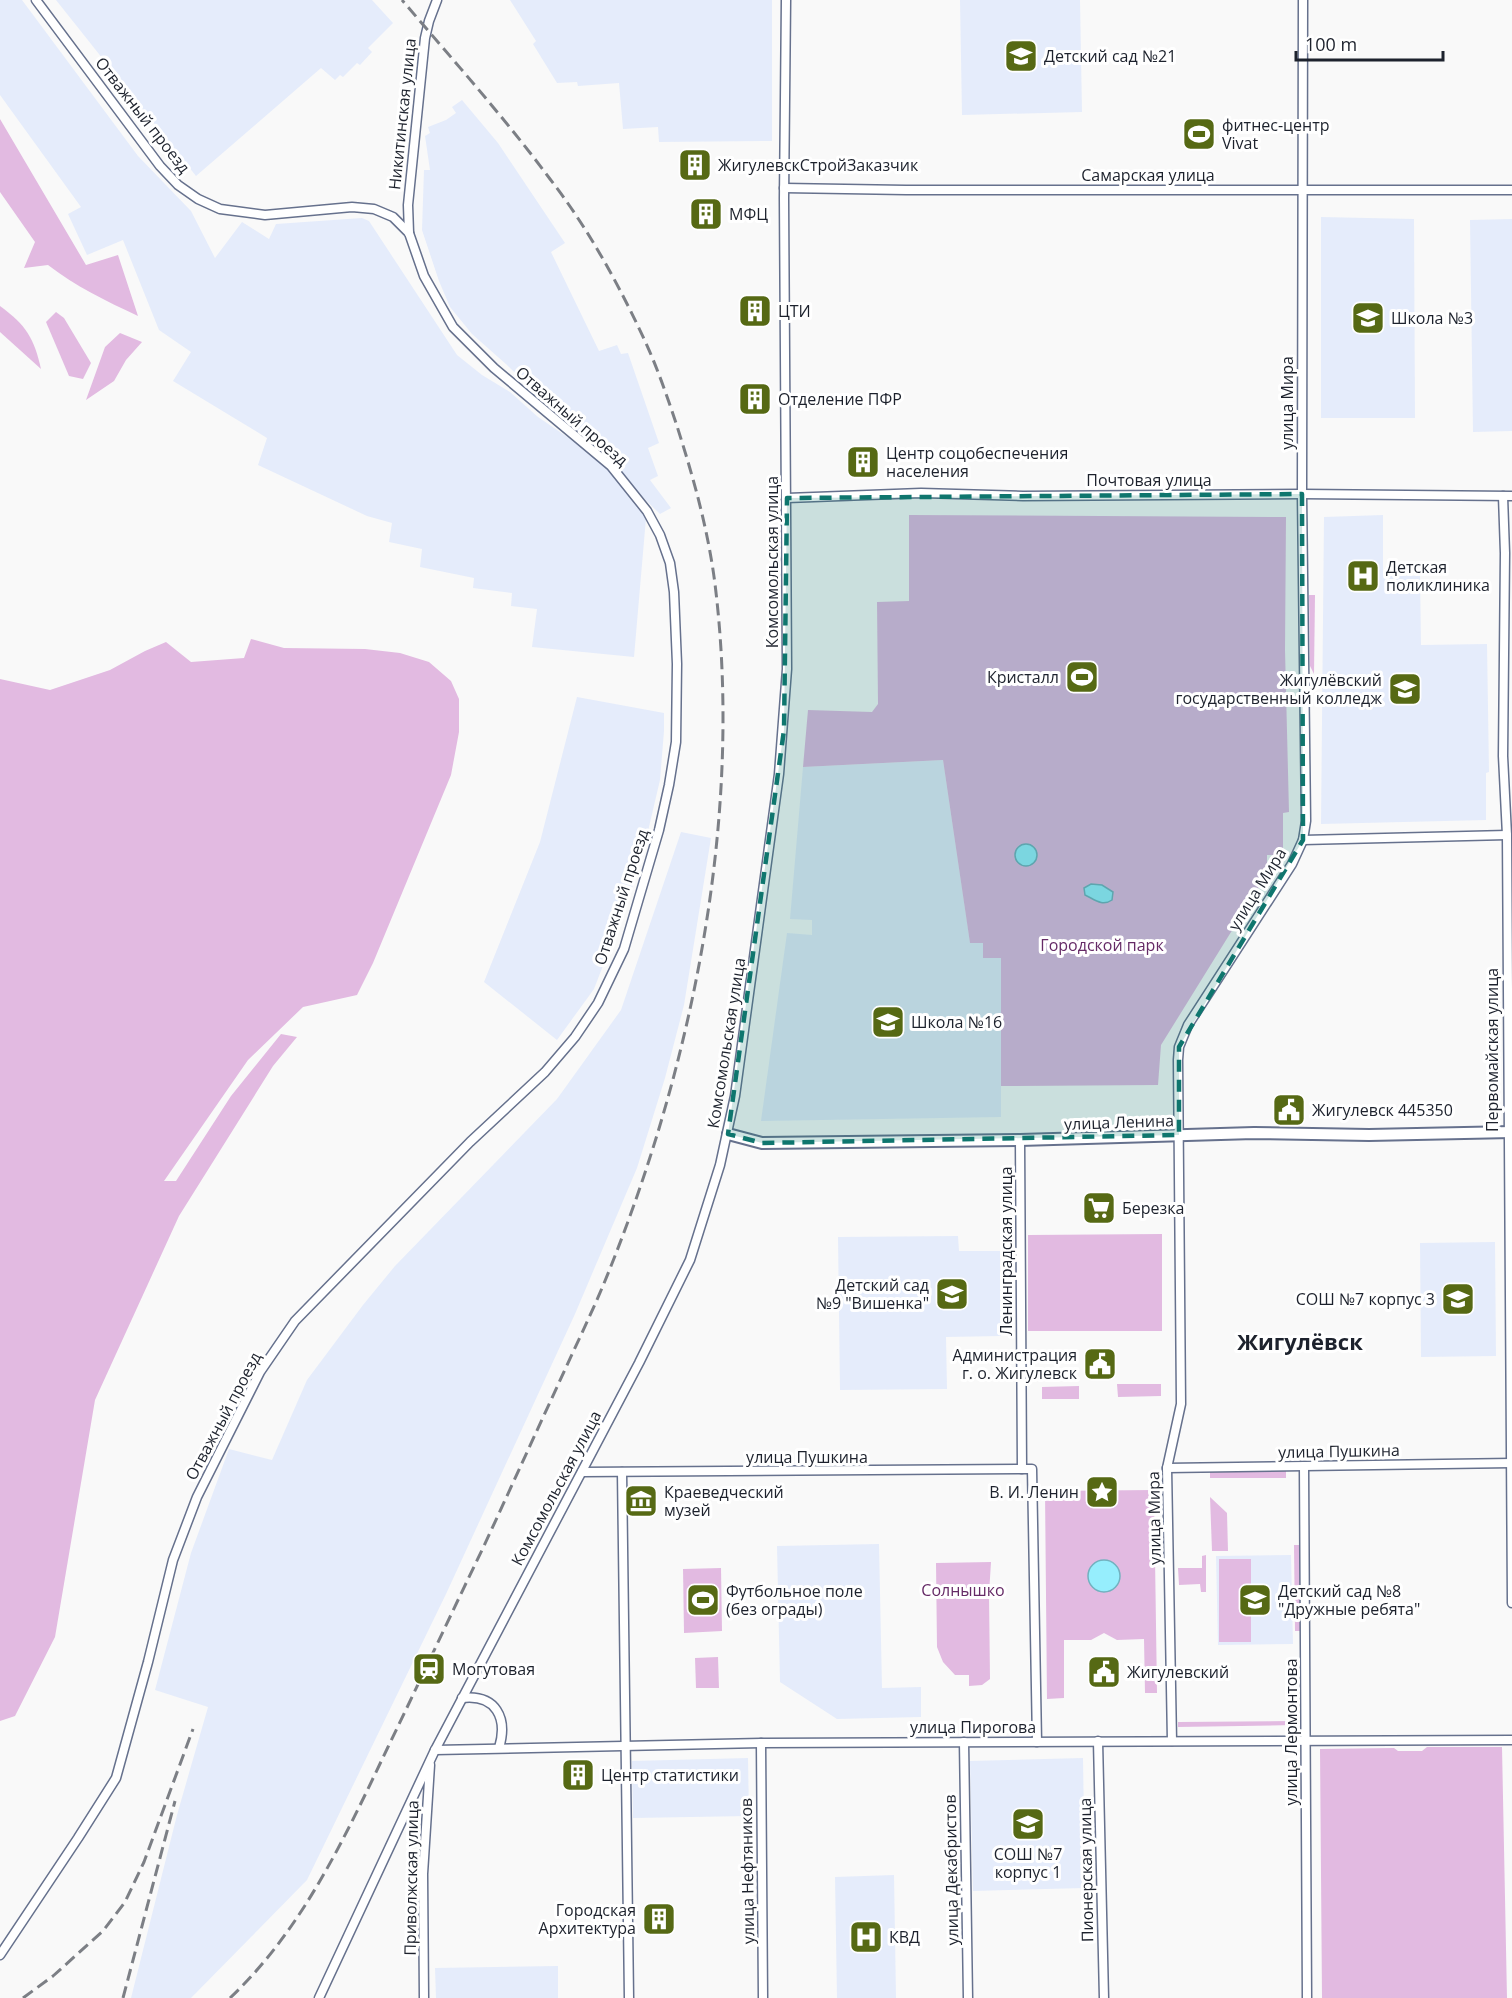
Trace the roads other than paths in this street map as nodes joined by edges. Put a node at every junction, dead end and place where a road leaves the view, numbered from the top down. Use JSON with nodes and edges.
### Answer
{"nodes":[{"id":1,"x":36,"y":0,"type":"edge"},
{"id":2,"x":438,"y":0,"type":"edge"},
{"id":3,"x":786,"y":0,"type":"edge"},
{"id":4,"x":1302,"y":0,"type":"edge"},
{"id":5,"x":784,"y":188,"type":"junction"},
{"id":6,"x":1302,"y":190,"type":"junction"},
{"id":7,"x":1512,"y":190,"type":"edge"},
{"id":8,"x":409,"y":233,"type":"junction"},
{"id":9,"x":1302,"y":494,"type":"junction"},
{"id":10,"x":1507,"y":496,"type":"edge"},
{"id":11,"x":787,"y":498,"type":"junction"},
{"id":12,"x":1508,"y":756,"type":"edge"},
{"id":13,"x":1507,"y":835,"type":"junction"},
{"id":14,"x":1303,"y":840,"type":"junction"},
{"id":15,"x":1510,"y":907,"type":"edge"},
{"id":16,"x":1510,"y":1132,"type":"edge"},
{"id":17,"x":728,"y":1134,"type":"junction"},
{"id":18,"x":1179,"y":1134,"type":"junction"},
{"id":19,"x":1020,"y":1140,"type":"junction"},
{"id":20,"x":1511,"y":1463,"type":"edge"},
{"id":21,"x":1304,"y":1466,"type":"junction"},
{"id":22,"x":1167,"y":1468,"type":"junction"},
{"id":23,"x":1022,"y":1469,"type":"junction"},
{"id":24,"x":582,"y":1472,"type":"junction"},
{"id":25,"x":622,"y":1472,"type":"junction"},
{"id":26,"x":1512,"y":1603,"type":"edge"},
{"id":27,"x":462,"y":1698,"type":"junction"},
{"id":28,"x":1306,"y":1740,"type":"junction"},
{"id":29,"x":1512,"y":1740,"type":"edge"},
{"id":30,"x":1098,"y":1741,"type":"junction"},
{"id":31,"x":1172,"y":1741,"type":"junction"},
{"id":32,"x":964,"y":1742,"type":"junction"},
{"id":33,"x":1037,"y":1742,"type":"junction"},
{"id":34,"x":760,"y":1743,"type":"junction"},
{"id":35,"x":626,"y":1745,"type":"junction"},
{"id":36,"x":500,"y":1748,"type":"junction"},
{"id":37,"x":435,"y":1750,"type":"junction"},
{"id":38,"x":431,"y":1760,"type":"junction"},
{"id":39,"x":0,"y":1955,"type":"edge"},
{"id":40,"x":319,"y":1998,"type":"edge"},
{"id":41,"x":424,"y":1998,"type":"edge"},
{"id":42,"x":629,"y":1998,"type":"edge"},
{"id":43,"x":763,"y":1998,"type":"edge"},
{"id":44,"x":968,"y":1998,"type":"edge"},
{"id":45,"x":1104,"y":1998,"type":"edge"},
{"id":46,"x":1307,"y":1998,"type":"edge"}],
"edges":[{"from":1,"to":8,"type":"street","name":"Отважный проезд"},
{"from":2,"to":8,"type":"street","name":"Никитинская улица"},
{"from":3,"to":5,"type":"street","name":"Комсомольская улица"},
{"from":4,"to":6,"type":"street","name":"улица Мира"},
{"from":5,"to":6,"type":"street","name":"Самарская улица"},
{"from":5,"to":11,"type":"street","name":"Комсомольская улица"},
{"from":6,"to":7,"type":"street","name":"Самарская улица"},
{"from":6,"to":9,"type":"street","name":"улица Мира"},
{"from":8,"to":39,"type":"street","name":"Отважный проезд"},
{"from":9,"to":10,"type":"street","name":"Почтовая улица"},
{"from":9,"to":11,"type":"street","name":"Почтовая улица"},
{"from":9,"to":14,"type":"street","name":"улица Мира"},
{"from":10,"to":12,"type":"street","name":"Первомайская улица"},
{"from":11,"to":17,"type":"street","name":"Комсомольская улица"},
{"from":12,"to":13,"type":"street","name":"Первомайская улица"},
{"from":13,"to":14,"type":"street"},
{"from":13,"to":15,"type":"street","name":"Первомайская улица"},
{"from":14,"to":18,"type":"street","name":"улица Мира"},
{"from":15,"to":16,"type":"street","name":"Первомайская улица"},
{"from":16,"to":18,"type":"street","name":"улица Ленина"},
{"from":16,"to":20,"type":"street","name":"Первомайская улица"},
{"from":17,"to":19,"type":"street","name":"улица Ленина"},
{"from":17,"to":24,"type":"street","name":"Комсомольская улица"},
{"from":18,"to":19,"type":"street","name":"улица Ленина"},
{"from":18,"to":22,"type":"street","name":"улица Мира"},
{"from":19,"to":23,"type":"street","name":"Ленинградская улица"},
{"from":20,"to":21,"type":"street","name":"улица Пушкина"},
{"from":20,"to":26,"type":"street","name":"Первомайская улица"},
{"from":21,"to":22,"type":"street","name":"улица Пушкина"},
{"from":21,"to":28,"type":"street","name":"улица Лермонтова"},
{"from":22,"to":31,"type":"street","name":"улица Мира"},
{"from":23,"to":25,"type":"street","name":"улица Пушкина"},
{"from":23,"to":33,"type":"street","name":"улица Пушкина"},
{"from":24,"to":25,"type":"street","name":"улица Пушкина"},
{"from":24,"to":27,"type":"street","name":"Комсомольская улица"},
{"from":25,"to":35,"type":"street"},
{"from":27,"to":36,"type":"street"},
{"from":27,"to":37,"type":"street","name":"Комсомольская улица"},
{"from":28,"to":29,"type":"street","name":"улица Пирогова"},
{"from":28,"to":31,"type":"street","name":"улица Пирогова"},
{"from":28,"to":46,"type":"street","name":"улица Лермонтова"},
{"from":30,"to":31,"type":"street","name":"улица Пирогова"},
{"from":30,"to":33,"type":"street","name":"улица Пирогова"},
{"from":30,"to":45,"type":"street","name":"Пионерская улица"},
{"from":32,"to":33,"type":"street","name":"улица Пирогова"},
{"from":32,"to":34,"type":"street","name":"улица Пирогова"},
{"from":32,"to":44,"type":"street","name":"улица Декабристов"},
{"from":34,"to":35,"type":"street","name":"улица Пирогова"},
{"from":34,"to":43,"type":"street","name":"улица Нефтяников"},
{"from":35,"to":36,"type":"street","name":"улица Пирогова"},
{"from":35,"to":42,"type":"street"},
{"from":36,"to":37,"type":"street","name":"улица Пирогова"},
{"from":37,"to":38,"type":"street","name":"Комсомольская улица"},
{"from":38,"to":40,"type":"street","name":"Комсомольская улица"},
{"from":38,"to":41,"type":"street","name":"Приволжская улица"}]}
